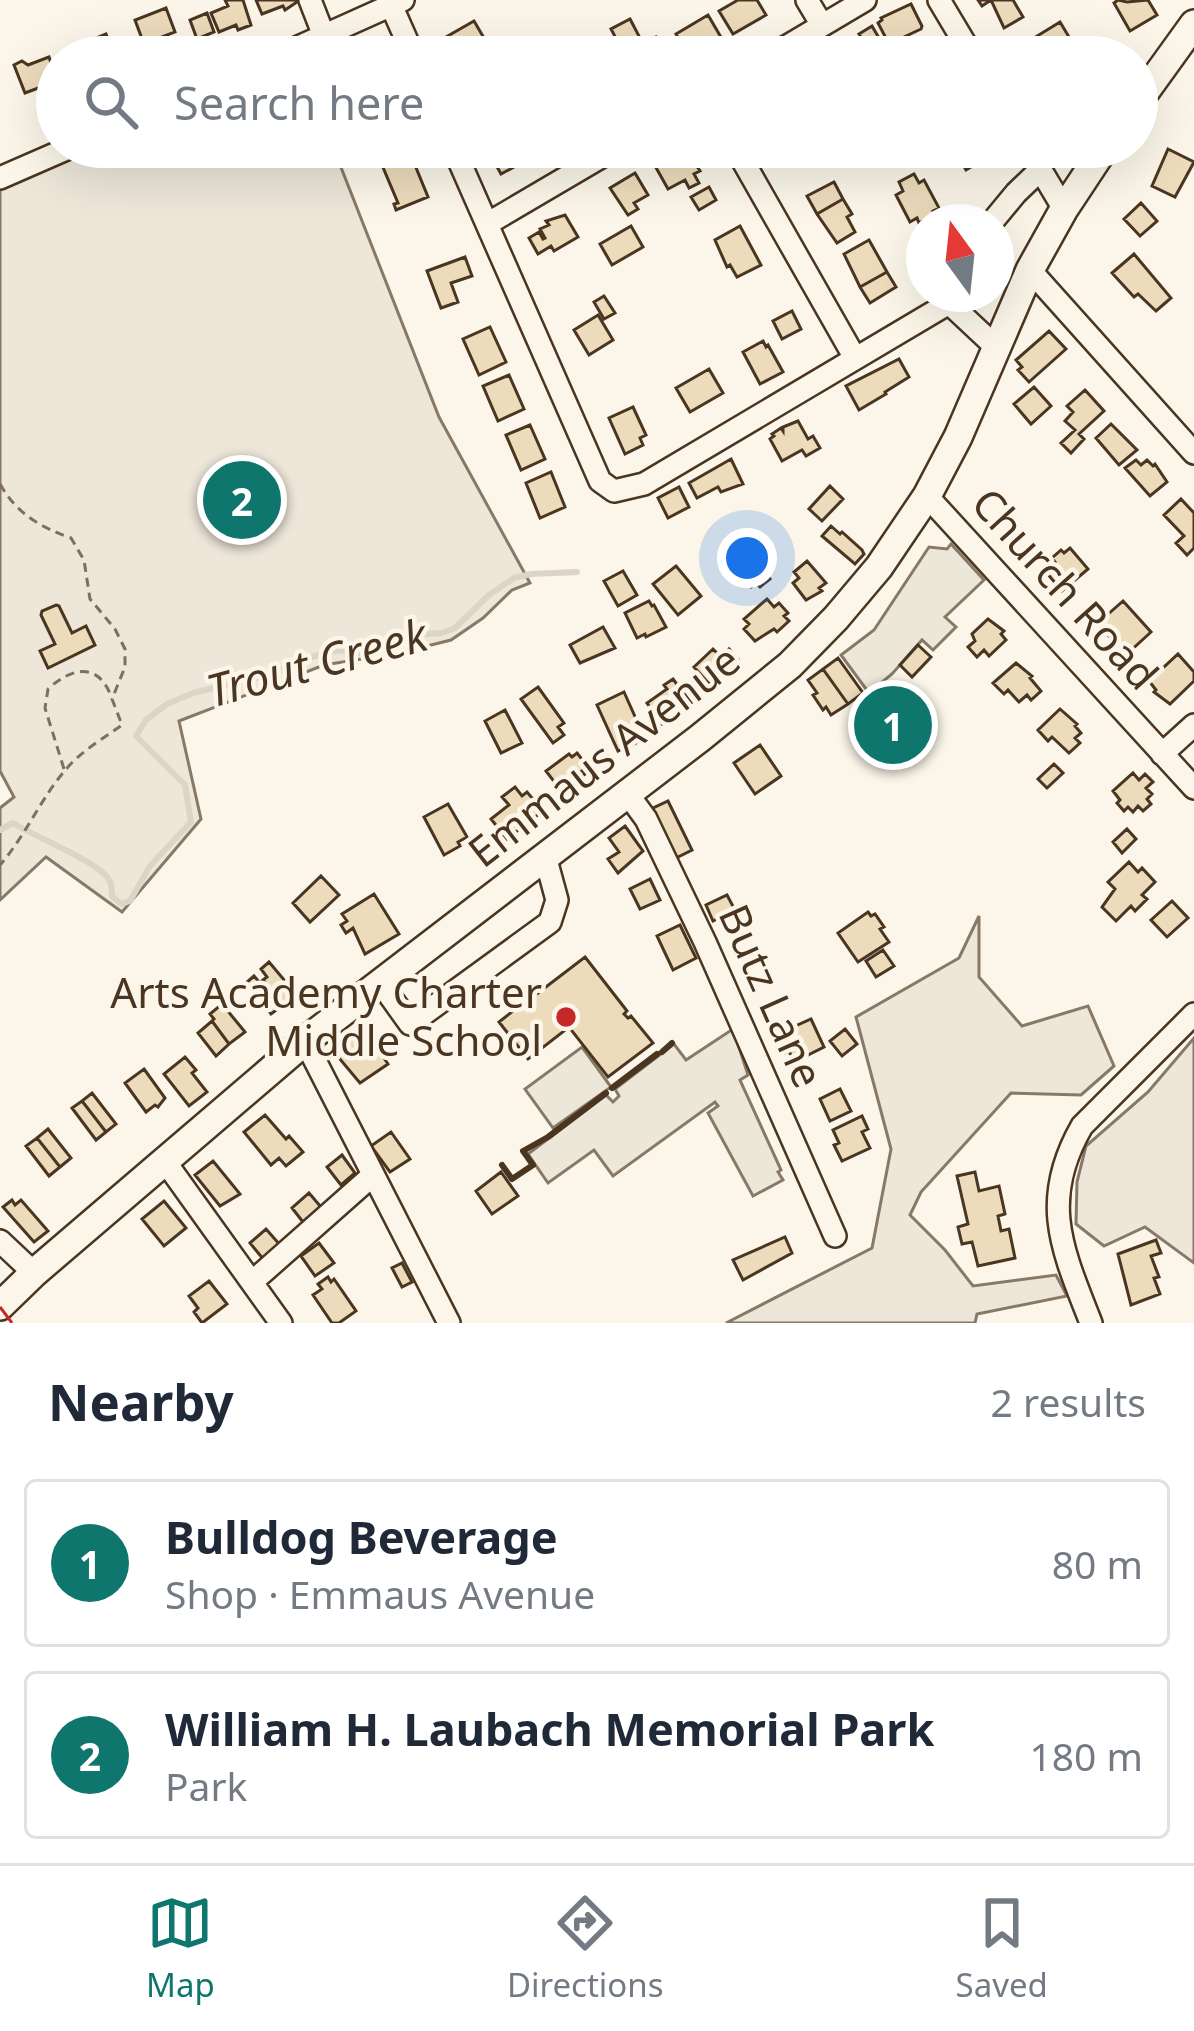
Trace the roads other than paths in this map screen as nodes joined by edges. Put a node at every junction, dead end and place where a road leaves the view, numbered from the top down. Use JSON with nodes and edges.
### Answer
{"nodes":[{"id":1,"x":310,"y":0,"type":"edge"},
{"id":2,"x":807,"y":0,"type":"edge"},
{"id":3,"x":865,"y":0,"type":"edge"},
{"id":4,"x":939,"y":0,"type":"edge"},
{"id":5,"x":397,"y":3,"type":"edge"},
{"id":6,"x":1194,"y":23,"type":"edge"},
{"id":7,"x":822,"y":25,"type":"junction"},
{"id":8,"x":324,"y":36,"type":"joint"},
{"id":9,"x":407,"y":36,"type":"edge"},
{"id":10,"x":804,"y":36,"type":"edge"},
{"id":11,"x":960,"y":36,"type":"edge"},
{"id":12,"x":1158,"y":74,"type":"edge"},
{"id":13,"x":36,"y":162,"type":"edge"},
{"id":14,"x":462,"y":168,"type":"edge"},
{"id":15,"x":582,"y":168,"type":"edge"},
{"id":16,"x":747,"y":168,"type":"edge"},
{"id":17,"x":1092,"y":168,"type":"edge"},
{"id":18,"x":1040,"y":169,"type":"joint"},
{"id":19,"x":0,"y":178,"type":"edge"},
{"id":20,"x":1007,"y":204,"type":"edge"},
{"id":21,"x":1064,"y":208,"type":"junction"},
{"id":22,"x":487,"y":224,"type":"junction"},
{"id":23,"x":1030,"y":270,"type":"junction"},
{"id":24,"x":929,"y":312,"type":"edge"},
{"id":25,"x":964,"y":312,"type":"edge"},
{"id":26,"x":996,"y":347,"type":"junction"},
{"id":27,"x":855,"y":358,"type":"junction"},
{"id":28,"x":1194,"y":453,"type":"edge"},
{"id":29,"x":927,"y":496,"type":"junction"},
{"id":30,"x":1194,"y":725,"type":"edge"},
{"id":31,"x":1162,"y":754,"type":"junction"},
{"id":32,"x":1194,"y":788,"type":"edge"},
{"id":33,"x":627,"y":794,"type":"junction"},
{"id":34,"x":545,"y":856,"type":"junction"},
{"id":35,"x":380,"y":982,"type":"junction"},
{"id":36,"x":1194,"y":1014,"type":"edge"},
{"id":37,"x":305,"y":1041,"type":"junction"},
{"id":38,"x":164,"y":1160,"type":"junction"},
{"id":39,"x":373,"y":1175,"type":"junction"},
{"id":40,"x":835,"y":1236,"type":"dead end"},
{"id":41,"x":0,"y":1240,"type":"edge"},
{"id":42,"x":34,"y":1274,"type":"junction"},
{"id":43,"x":252,"y":1282,"type":"junction"},
{"id":44,"x":0,"y":1306,"type":"edge"},
{"id":45,"x":281,"y":1323,"type":"edge"},
{"id":46,"x":449,"y":1323,"type":"edge"},
{"id":47,"x":1091,"y":1323,"type":"edge"}],
"edges":[{"from":1,"to":8,"type":"street"},
{"from":2,"to":7,"type":"street"},
{"from":3,"to":7,"type":"street"},
{"from":4,"to":11,"type":"street"},
{"from":5,"to":8,"type":"street"},
{"from":5,"to":9,"type":"street"},
{"from":6,"to":12,"type":"main road"},
{"from":7,"to":10,"type":"street"},
{"from":13,"to":19,"type":"street"},
{"from":14,"to":22,"type":"street"},
{"from":15,"to":22,"type":"street"},
{"from":16,"to":27,"type":"street"},
{"from":17,"to":21,"type":"main road","name":"Emmaus Avenue"},
{"from":18,"to":20,"type":"street"},
{"from":18,"to":21,"type":"street"},
{"from":21,"to":23,"type":"main road","name":"Emmaus Avenue"},
{"from":22,"to":27,"type":"street"},
{"from":23,"to":26,"type":"main road","name":"Emmaus Avenue"},
{"from":23,"to":28,"type":"street"},
{"from":24,"to":27,"type":"street"},
{"from":25,"to":26,"type":"street"},
{"from":26,"to":29,"type":"main road","name":"Emmaus Avenue"},
{"from":29,"to":31,"type":"street","name":"Church Road"},
{"from":29,"to":33,"type":"main road","name":"Emmaus Avenue"},
{"from":30,"to":31,"type":"street"},
{"from":31,"to":32,"type":"street","name":"Church Road"},
{"from":33,"to":34,"type":"main road","name":"Emmaus Avenue"},
{"from":33,"to":40,"type":"street","name":"Butz Lane"},
{"from":34,"to":35,"type":"main road","name":"Emmaus Avenue"},
{"from":34,"to":35,"type":"street"},
{"from":35,"to":37,"type":"main road","name":"Emmaus Avenue"},
{"from":36,"to":47,"type":"street"},
{"from":37,"to":38,"type":"main road","name":"Emmaus Avenue"},
{"from":37,"to":39,"type":"street"},
{"from":38,"to":42,"type":"main road","name":"Emmaus Avenue"},
{"from":38,"to":43,"type":"street"},
{"from":39,"to":43,"type":"street"},
{"from":39,"to":46,"type":"street"},
{"from":41,"to":42,"type":"street"},
{"from":42,"to":44,"type":"main road","name":"Emmaus Avenue"},
{"from":43,"to":45,"type":"street"}]}
